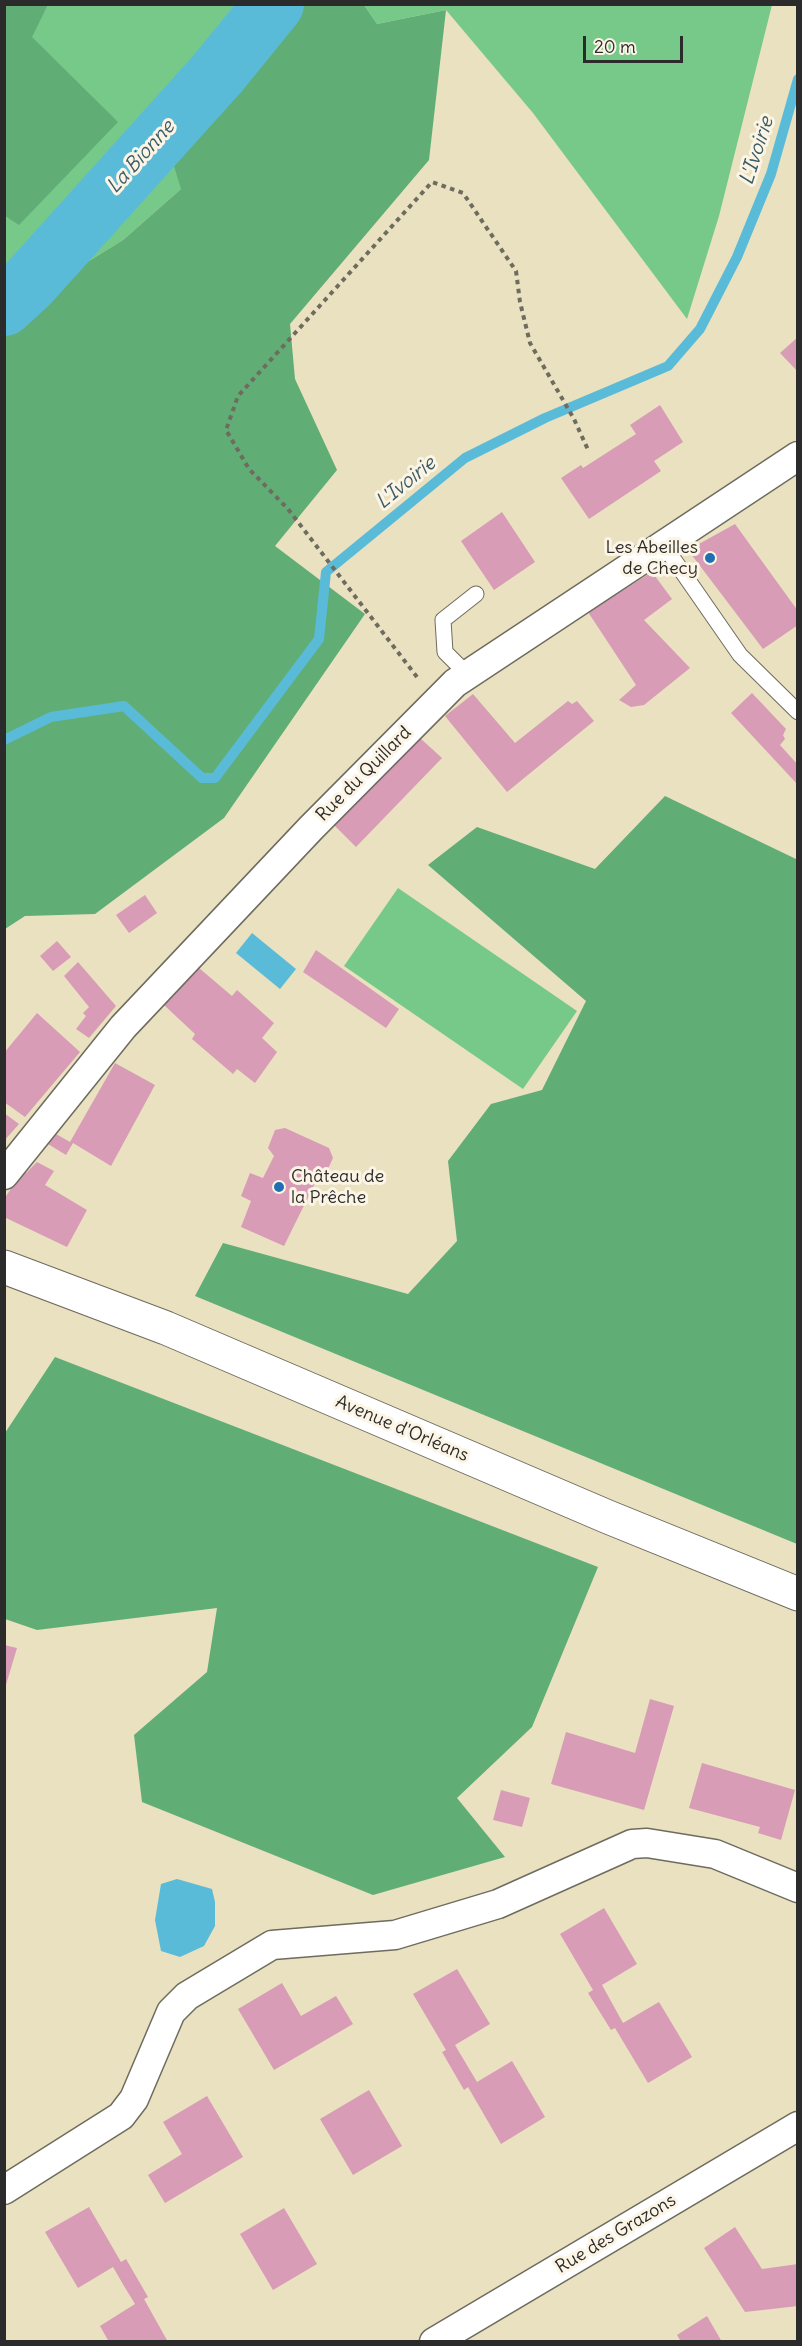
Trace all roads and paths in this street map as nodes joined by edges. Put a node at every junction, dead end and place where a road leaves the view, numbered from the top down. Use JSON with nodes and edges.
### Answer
{"nodes":[{"id":1,"x":589,"y":452,"type":"dead end"},
{"id":2,"x":798,"y":456,"type":"edge"},
{"id":3,"x":663,"y":544,"type":"junction"},
{"id":4,"x":476,"y":594,"type":"dead end"},
{"id":5,"x":467,"y":674,"type":"junction"},
{"id":6,"x":437,"y":700,"type":"junction"},
{"id":7,"x":798,"y":712,"type":"edge"},
{"id":8,"x":4,"y":1175,"type":"edge"},
{"id":9,"x":4,"y":1267,"type":"edge"},
{"id":10,"x":798,"y":1594,"type":"edge"},
{"id":11,"x":798,"y":1888,"type":"edge"},
{"id":12,"x":798,"y":2126,"type":"edge"},
{"id":13,"x":4,"y":2190,"type":"edge"},
{"id":14,"x":434,"y":2342,"type":"edge"}],
"edges":[{"from":1,"to":6,"type":"path"},
{"from":2,"to":3,"type":"street","name":"Rue du Quillard"},
{"from":3,"to":5,"type":"street","name":"Rue du Quillard"},
{"from":3,"to":7,"type":"lane"},
{"from":4,"to":5,"type":"lane"},
{"from":5,"to":6,"type":"street","name":"Rue du Quillard"},
{"from":6,"to":8,"type":"street","name":"Rue du Quillard"},
{"from":9,"to":10,"type":"main road","name":"Avenue d'Orléans"},
{"from":11,"to":13,"type":"street"},
{"from":12,"to":14,"type":"street","name":"Rue des Grazons"}]}
